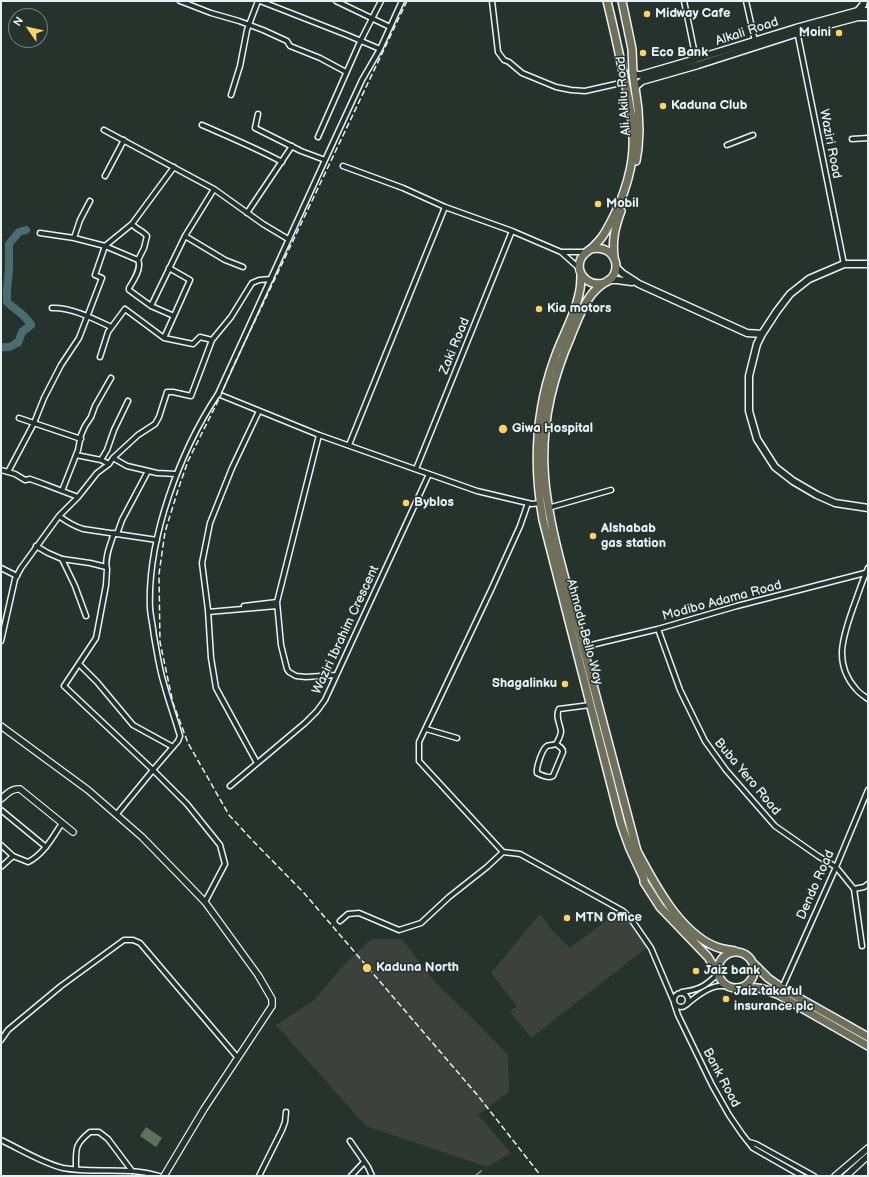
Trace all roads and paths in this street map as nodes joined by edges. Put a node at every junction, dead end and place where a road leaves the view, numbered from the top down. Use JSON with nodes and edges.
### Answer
{"nodes":[{"id":1,"x":180,"y":1,"type":"edge"},
{"id":2,"x":259,"y":1,"type":"edge"},
{"id":3,"x":336,"y":1,"type":"edge"},
{"id":4,"x":381,"y":1,"type":"edge"},
{"id":5,"x":402,"y":1,"type":"edge"},
{"id":6,"x":492,"y":1,"type":"edge"},
{"id":7,"x":607,"y":1,"type":"edge"},
{"id":8,"x":622,"y":1,"type":"edge"},
{"id":9,"x":684,"y":1,"type":"edge"},
{"id":10,"x":746,"y":1,"type":"edge"},
{"id":11,"x":864,"y":1,"type":"edge"},
{"id":12,"x":858,"y":11,"type":"junction"},
{"id":13,"x":868,"y":11,"type":"edge"},
{"id":14,"x":868,"y":17,"type":"edge"},
{"id":15,"x":372,"y":18,"type":"junction"},
{"id":16,"x":249,"y":24,"type":"junction"},
{"id":17,"x":390,"y":27,"type":"junction"},
{"id":18,"x":797,"y":31,"type":"junction"},
{"id":19,"x":361,"y":41,"type":"junction"},
{"id":20,"x":755,"y":41,"type":"junction"},
{"id":21,"x":380,"y":49,"type":"junction"},
{"id":22,"x":696,"y":60,"type":"junction"},
{"id":23,"x":346,"y":72,"type":"junction"},
{"id":24,"x":633,"y":73,"type":"junction"},
{"id":25,"x":625,"y":82,"type":"junction"},
{"id":26,"x":635,"y":87,"type":"junction"},
{"id":27,"x":231,"y":95,"type":"dead end"},
{"id":28,"x":258,"y":114,"type":"dead end"},
{"id":29,"x":202,"y":125,"type":"dead end"},
{"id":30,"x":104,"y":130,"type":"dead end"},
{"id":31,"x":753,"y":135,"type":"dead end"},
{"id":32,"x":318,"y":137,"type":"dead end"},
{"id":33,"x":868,"y":138,"type":"edge"},
{"id":34,"x":852,"y":139,"type":"dead end"},
{"id":35,"x":124,"y":140,"type":"junction"},
{"id":36,"x":726,"y":145,"type":"dead end"},
{"id":37,"x":292,"y":146,"type":"junction"},
{"id":38,"x":325,"y":160,"type":"junction"},
{"id":39,"x":282,"y":162,"type":"junction"},
{"id":40,"x":343,"y":166,"type":"dead end"},
{"id":41,"x":174,"y":167,"type":"junction"},
{"id":42,"x":105,"y":176,"type":"dead end"},
{"id":43,"x":214,"y":189,"type":"junction"},
{"id":44,"x":90,"y":201,"type":"dead end"},
{"id":45,"x":444,"y":207,"type":"junction"},
{"id":46,"x":247,"y":213,"type":"junction"},
{"id":47,"x":132,"y":224,"type":"junction"},
{"id":48,"x":512,"y":230,"type":"junction"},
{"id":49,"x":40,"y":233,"type":"dead end"},
{"id":50,"x":185,"y":236,"type":"junction"},
{"id":51,"x":74,"y":238,"type":"junction"},
{"id":52,"x":288,"y":239,"type":"junction"},
{"id":53,"x":105,"y":246,"type":"junction"},
{"id":54,"x":588,"y":250,"type":"junction"},
{"id":55,"x":561,"y":252,"type":"junction"},
{"id":56,"x":138,"y":260,"type":"junction"},
{"id":57,"x":615,"y":263,"type":"junction"},
{"id":58,"x":844,"y":264,"type":"junction"},
{"id":59,"x":868,"y":264,"type":"edge"},
{"id":60,"x":243,"y":267,"type":"dead end"},
{"id":61,"x":169,"y":268,"type":"junction"},
{"id":62,"x":580,"y":271,"type":"junction"},
{"id":63,"x":270,"y":279,"type":"junction"},
{"id":64,"x":606,"y":281,"type":"junction"},
{"id":65,"x":639,"y":284,"type":"junction"},
{"id":66,"x":151,"y":306,"type":"junction"},
{"id":67,"x":52,"y":308,"type":"dead end"},
{"id":68,"x":88,"y":316,"type":"junction"},
{"id":69,"x":174,"y":316,"type":"junction"},
{"id":70,"x":111,"y":327,"type":"junction"},
{"id":71,"x":747,"y":333,"type":"junction"},
{"id":72,"x":762,"y":334,"type":"junction"},
{"id":73,"x":164,"y":338,"type":"junction"},
{"id":74,"x":212,"y":340,"type":"junction"},
{"id":75,"x":757,"y":344,"type":"junction"},
{"id":76,"x":100,"y":357,"type":"dead end"},
{"id":77,"x":111,"y":378,"type":"dead end"},
{"id":78,"x":218,"y":394,"type":"junction"},
{"id":79,"x":128,"y":401,"type":"dead end"},
{"id":80,"x":259,"y":411,"type":"junction"},
{"id":81,"x":19,"y":418,"type":"dead end"},
{"id":82,"x":34,"y":423,"type":"junction"},
{"id":83,"x":319,"y":435,"type":"junction"},
{"id":84,"x":81,"y":439,"type":"junction"},
{"id":85,"x":349,"y":445,"type":"junction"},
{"id":86,"x":76,"y":455,"type":"junction"},
{"id":87,"x":113,"y":458,"type":"junction"},
{"id":88,"x":101,"y":460,"type":"junction"},
{"id":89,"x":109,"y":464,"type":"junction"},
{"id":90,"x":416,"y":469,"type":"junction"},
{"id":91,"x":1,"y":470,"type":"edge"},
{"id":92,"x":148,"y":471,"type":"junction"},
{"id":93,"x":8,"y":472,"type":"junction"},
{"id":94,"x":176,"y":474,"type":"junction"},
{"id":95,"x":429,"y":474,"type":"junction"},
{"id":96,"x":611,"y":490,"type":"dead end"},
{"id":97,"x":62,"y":491,"type":"junction"},
{"id":98,"x":78,"y":497,"type":"junction"},
{"id":99,"x":528,"y":503,"type":"junction"},
{"id":100,"x":540,"y":503,"type":"junction"},
{"id":101,"x":548,"y":508,"type":"junction"},
{"id":102,"x":868,"y":508,"type":"edge"},
{"id":103,"x":59,"y":516,"type":"junction"},
{"id":104,"x":115,"y":533,"type":"junction"},
{"id":105,"x":157,"y":540,"type":"junction"},
{"id":106,"x":36,"y":546,"type":"junction"},
{"id":107,"x":62,"y":559,"type":"junction"},
{"id":108,"x":106,"y":567,"type":"junction"},
{"id":109,"x":1,"y":568,"type":"edge"},
{"id":110,"x":868,"y":568,"type":"edge"},
{"id":111,"x":866,"y":573,"type":"junction"},
{"id":112,"x":17,"y":576,"type":"junction"},
{"id":113,"x":277,"y":604,"type":"junction"},
{"id":114,"x":208,"y":611,"type":"junction"},
{"id":115,"x":86,"y":616,"type":"dead end"},
{"id":116,"x":658,"y":629,"type":"junction"},
{"id":117,"x":1,"y":641,"type":"edge"},
{"id":118,"x":583,"y":648,"type":"junction"},
{"id":119,"x":79,"y":664,"type":"junction"},
{"id":120,"x":336,"y":675,"type":"junction"},
{"id":121,"x":868,"y":699,"type":"edge"},
{"id":122,"x":590,"y":705,"type":"junction"},
{"id":123,"x":1,"y":726,"type":"edge"},
{"id":124,"x":426,"y":729,"type":"junction"},
{"id":125,"x":457,"y":738,"type":"dead end"},
{"id":126,"x":556,"y":744,"type":"junction"},
{"id":127,"x":173,"y":747,"type":"junction"},
{"id":128,"x":257,"y":763,"type":"junction"},
{"id":129,"x":153,"y":770,"type":"junction"},
{"id":130,"x":230,"y":786,"type":"dead end"},
{"id":131,"x":868,"y":790,"type":"edge"},
{"id":132,"x":1,"y":799,"type":"edge"},
{"id":133,"x":1,"y":810,"type":"edge"},
{"id":134,"x":116,"y":815,"type":"junction"},
{"id":135,"x":62,"y":824,"type":"junction"},
{"id":136,"x":73,"y":832,"type":"dead end"},
{"id":137,"x":1,"y":845,"type":"edge"},
{"id":138,"x":46,"y":847,"type":"junction"},
{"id":139,"x":502,"y":852,"type":"junction"},
{"id":140,"x":13,"y":856,"type":"junction"},
{"id":141,"x":1,"y":867,"type":"edge"},
{"id":142,"x":836,"y":867,"type":"junction"},
{"id":143,"x":868,"y":884,"type":"edge"},
{"id":144,"x":854,"y":889,"type":"junction"},
{"id":145,"x":204,"y":902,"type":"junction"},
{"id":146,"x":340,"y":921,"type":"dead end"},
{"id":147,"x":862,"y":946,"type":"dead end"},
{"id":148,"x":735,"y":951,"type":"junction"},
{"id":149,"x":754,"y":964,"type":"junction"},
{"id":150,"x":718,"y":972,"type":"junction"},
{"id":151,"x":667,"y":985,"type":"junction"},
{"id":152,"x":729,"y":986,"type":"junction"},
{"id":153,"x":740,"y":988,"type":"junction"},
{"id":154,"x":782,"y":988,"type":"junction"},
{"id":155,"x":680,"y":993,"type":"junction"},
{"id":156,"x":673,"y":1001,"type":"junction"},
{"id":157,"x":685,"y":1005,"type":"junction"},
{"id":158,"x":680,"y":1021,"type":"junction"},
{"id":159,"x":868,"y":1037,"type":"edge"},
{"id":160,"x":1,"y":1040,"type":"edge"},
{"id":161,"x":868,"y":1046,"type":"edge"},
{"id":162,"x":238,"y":1058,"type":"junction"},
{"id":163,"x":286,"y":1112,"type":"dead end"},
{"id":164,"x":1,"y":1140,"type":"edge"},
{"id":165,"x":350,"y":1141,"type":"dead end"},
{"id":166,"x":749,"y":1142,"type":"junction"},
{"id":167,"x":868,"y":1148,"type":"edge"},
{"id":168,"x":868,"y":1156,"type":"edge"},
{"id":169,"x":364,"y":1162,"type":"junction"},
{"id":170,"x":76,"y":1169,"type":"junction"},
{"id":171,"x":132,"y":1171,"type":"junction"},
{"id":172,"x":836,"y":1175,"type":"edge"},
{"id":173,"x":159,"y":1176,"type":"edge"},
{"id":174,"x":164,"y":1176,"type":"edge"},
{"id":175,"x":260,"y":1176,"type":"edge"},
{"id":176,"x":351,"y":1176,"type":"edge"},
{"id":177,"x":372,"y":1176,"type":"edge"},
{"id":178,"x":802,"y":1176,"type":"edge"},
{"id":179,"x":814,"y":1176,"type":"edge"},
{"id":180,"x":830,"y":1176,"type":"edge"},
{"id":181,"x":846,"y":1176,"type":"edge"}],
"edges":[{"from":1,"to":16,"type":"street"},
{"from":2,"to":16,"type":"street"},
{"from":2,"to":19,"type":"street"},
{"from":3,"to":15,"type":"street"},
{"from":4,"to":15,"type":"street"},
{"from":5,"to":17,"type":"street"},
{"from":6,"to":25,"type":"street"},
{"from":7,"to":25,"type":"main road","name":"Ali Akilu Road"},
{"from":8,"to":24,"type":"main road","name":"Ali Akilu Road"},
{"from":9,"to":22,"type":"street"},
{"from":10,"to":20,"type":"street"},
{"from":11,"to":12,"type":"main road"},
{"from":12,"to":13,"type":"main road","name":"Alkali Road"},
{"from":12,"to":18,"type":"main road","name":"Alkali Road"},
{"from":14,"to":18,"type":"main road","name":"Alkali Road"},
{"from":15,"to":17,"type":"street"},
{"from":15,"to":19,"type":"street"},
{"from":16,"to":23,"type":"street"},
{"from":16,"to":27,"type":"street"},
{"from":17,"to":21,"type":"street"},
{"from":18,"to":20,"type":"main road","name":"Alkali Road"},
{"from":18,"to":26,"type":"main road","name":"Alkali Road"},
{"from":18,"to":58,"type":"street","name":"Waziri Road"},
{"from":19,"to":21,"type":"street"},
{"from":19,"to":23,"type":"street"},
{"from":20,"to":22,"type":"main road","name":"Alkali Road"},
{"from":21,"to":38,"type":"street"},
{"from":22,"to":24,"type":"main road","name":"Alkali Road"},
{"from":23,"to":32,"type":"street"},
{"from":24,"to":26,"type":"main road","name":"Ali Akilu Road"},
{"from":25,"to":54,"type":"main road","name":"Ali Akilu Road"},
{"from":26,"to":57,"type":"main road","name":"Ali Akilu Road"},
{"from":28,"to":37,"type":"street"},
{"from":29,"to":39,"type":"street"},
{"from":30,"to":35,"type":"street"},
{"from":31,"to":36,"type":"street"},
{"from":33,"to":34,"type":"street"},
{"from":35,"to":41,"type":"street"},
{"from":35,"to":42,"type":"street"},
{"from":37,"to":38,"type":"street"},
{"from":37,"to":39,"type":"street"},
{"from":38,"to":52,"type":"street"},
{"from":39,"to":46,"type":"street"},
{"from":40,"to":45,"type":"street"},
{"from":41,"to":43,"type":"street"},
{"from":41,"to":47,"type":"street"},
{"from":43,"to":46,"type":"street"},
{"from":43,"to":50,"type":"street"},
{"from":44,"to":51,"type":"street"},
{"from":45,"to":48,"type":"street"},
{"from":45,"to":85,"type":"street"},
{"from":46,"to":52,"type":"street"},
{"from":47,"to":53,"type":"street"},
{"from":47,"to":56,"type":"street"},
{"from":48,"to":55,"type":"street"},
{"from":48,"to":90,"type":"street","name":"Zaki Road"},
{"from":49,"to":51,"type":"street"},
{"from":50,"to":60,"type":"street"},
{"from":50,"to":61,"type":"street"},
{"from":51,"to":53,"type":"street"},
{"from":52,"to":63,"type":"street"},
{"from":53,"to":56,"type":"street"},
{"from":53,"to":68,"type":"street"},
{"from":54,"to":55,"type":"street"},
{"from":54,"to":57,"type":"main road"},
{"from":54,"to":62,"type":"main road"},
{"from":55,"to":62,"type":"street"},
{"from":56,"to":66,"type":"street"},
{"from":57,"to":64,"type":"main road"},
{"from":57,"to":65,"type":"main road"},
{"from":58,"to":59,"type":"main road"},
{"from":58,"to":72,"type":"main road"},
{"from":61,"to":66,"type":"street"},
{"from":61,"to":69,"type":"street"},
{"from":62,"to":64,"type":"main road"},
{"from":62,"to":100,"type":"main road","name":"Ahmadu Bello Way"},
{"from":63,"to":74,"type":"street"},
{"from":63,"to":78,"type":"street"},
{"from":64,"to":65,"type":"main road"},
{"from":64,"to":101,"type":"main road","name":"Ahmadu Bello Way"},
{"from":65,"to":71,"type":"main road"},
{"from":66,"to":69,"type":"street"},
{"from":67,"to":68,"type":"street"},
{"from":68,"to":70,"type":"street"},
{"from":68,"to":82,"type":"street"},
{"from":69,"to":73,"type":"street"},
{"from":70,"to":73,"type":"street"},
{"from":70,"to":76,"type":"street"},
{"from":71,"to":72,"type":"main road"},
{"from":71,"to":75,"type":"main road"},
{"from":72,"to":75,"type":"main road"},
{"from":73,"to":74,"type":"street"},
{"from":74,"to":87,"type":"street"},
{"from":75,"to":102,"type":"main road"},
{"from":77,"to":84,"type":"street"},
{"from":78,"to":80,"type":"street"},
{"from":78,"to":94,"type":"street"},
{"from":79,"to":88,"type":"street"},
{"from":80,"to":83,"type":"street"},
{"from":80,"to":114,"type":"street"},
{"from":81,"to":82,"type":"street"},
{"from":82,"to":84,"type":"street"},
{"from":82,"to":93,"type":"street"},
{"from":83,"to":85,"type":"street"},
{"from":83,"to":113,"type":"street"},
{"from":84,"to":86,"type":"street"},
{"from":85,"to":90,"type":"street"},
{"from":86,"to":88,"type":"street"},
{"from":86,"to":97,"type":"street"},
{"from":87,"to":89,"type":"street"},
{"from":87,"to":92,"type":"street"},
{"from":88,"to":89,"type":"street"},
{"from":89,"to":98,"type":"street"},
{"from":90,"to":95,"type":"street"},
{"from":91,"to":93,"type":"street"},
{"from":92,"to":94,"type":"street"},
{"from":92,"to":104,"type":"street"},
{"from":93,"to":97,"type":"street"},
{"from":94,"to":105,"type":"street"},
{"from":95,"to":99,"type":"street"},
{"from":95,"to":120,"type":"street","name":"Waziri Ibrahim Crescent"},
{"from":96,"to":101,"type":"street"},
{"from":97,"to":98,"type":"street"},
{"from":98,"to":103,"type":"street"},
{"from":99,"to":100,"type":"street"},
{"from":99,"to":124,"type":"street"},
{"from":100,"to":122,"type":"main road","name":"Ahmadu Bello Way"},
{"from":101,"to":118,"type":"main road","name":"Ahmadu Bello Way"},
{"from":103,"to":104,"type":"street"},
{"from":103,"to":106,"type":"street"},
{"from":104,"to":105,"type":"street"},
{"from":104,"to":108,"type":"street"},
{"from":105,"to":127,"type":"street"},
{"from":106,"to":107,"type":"street"},
{"from":106,"to":112,"type":"street"},
{"from":107,"to":108,"type":"street"},
{"from":107,"to":115,"type":"street"},
{"from":108,"to":119,"type":"street"},
{"from":109,"to":112,"type":"street"},
{"from":110,"to":111,"type":"street"},
{"from":111,"to":116,"type":"street","name":"Modibo Adama Road"},
{"from":111,"to":121,"type":"street"},
{"from":112,"to":117,"type":"street"},
{"from":113,"to":114,"type":"street"},
{"from":113,"to":120,"type":"street"},
{"from":114,"to":128,"type":"street"},
{"from":116,"to":118,"type":"street","name":"Modibo Adama Road"},
{"from":116,"to":142,"type":"street","name":"Buba Yero Road"},
{"from":118,"to":148,"type":"main road","name":"Ahmadu Bello Way"},
{"from":119,"to":127,"type":"street"},
{"from":119,"to":129,"type":"street"},
{"from":120,"to":128,"type":"street","name":"Waziri Ibrahim Crescent"},
{"from":122,"to":126,"type":"street"},
{"from":122,"to":150,"type":"main road","name":"Ahmadu Bello Way"},
{"from":123,"to":134,"type":"street"},
{"from":124,"to":125,"type":"street"},
{"from":124,"to":139,"type":"street"},
{"from":126,"to":126,"type":"street"},
{"from":127,"to":129,"type":"street"},
{"from":128,"to":130,"type":"street","name":"Waziri Ibrahim Crescent"},
{"from":129,"to":134,"type":"street"},
{"from":129,"to":145,"type":"street"},
{"from":131,"to":142,"type":"street","name":"Dendo Road"},
{"from":132,"to":135,"type":"street"},
{"from":133,"to":138,"type":"street"},
{"from":134,"to":145,"type":"street"},
{"from":135,"to":136,"type":"street"},
{"from":135,"to":138,"type":"street"},
{"from":137,"to":140,"type":"street"},
{"from":138,"to":140,"type":"street"},
{"from":139,"to":146,"type":"street"},
{"from":139,"to":151,"type":"street","name":"Bank Road"},
{"from":140,"to":141,"type":"street"},
{"from":142,"to":144,"type":"street","name":"Buba Yero Road"},
{"from":142,"to":154,"type":"street","name":"Dendo Road"},
{"from":143,"to":144,"type":"street"},
{"from":144,"to":147,"type":"street"},
{"from":145,"to":162,"type":"street"},
{"from":148,"to":149,"type":"main road"},
{"from":148,"to":150,"type":"main road"},
{"from":149,"to":153,"type":"main road"},
{"from":149,"to":154,"type":"main road"},
{"from":150,"to":152,"type":"main road"},
{"from":150,"to":155,"type":"street"},
{"from":151,"to":155,"type":"street"},
{"from":151,"to":156,"type":"street","name":"Bank Road"},
{"from":152,"to":153,"type":"main road"},
{"from":152,"to":157,"type":"street"},
{"from":153,"to":161,"type":"main road"},
{"from":154,"to":159,"type":"main road"},
{"from":155,"to":156,"type":"street"},
{"from":155,"to":157,"type":"street"},
{"from":156,"to":157,"type":"street"},
{"from":156,"to":158,"type":"street","name":"Bank Road"},
{"from":157,"to":158,"type":"street"},
{"from":158,"to":166,"type":"street","name":"Bank Road"},
{"from":160,"to":162,"type":"street"},
{"from":162,"to":174,"type":"street"},
{"from":163,"to":175,"type":"street"},
{"from":164,"to":170,"type":"street"},
{"from":165,"to":169,"type":"street"},
{"from":166,"to":178,"type":"street","name":"Bank Road"},
{"from":166,"to":179,"type":"street","name":"Bank Road"},
{"from":167,"to":172,"type":"street"},
{"from":168,"to":181,"type":"street"},
{"from":169,"to":176,"type":"street"},
{"from":169,"to":177,"type":"street"},
{"from":170,"to":171,"type":"street"},
{"from":170,"to":171,"type":"street"},
{"from":171,"to":173,"type":"street"},
{"from":172,"to":180,"type":"street"}]}
